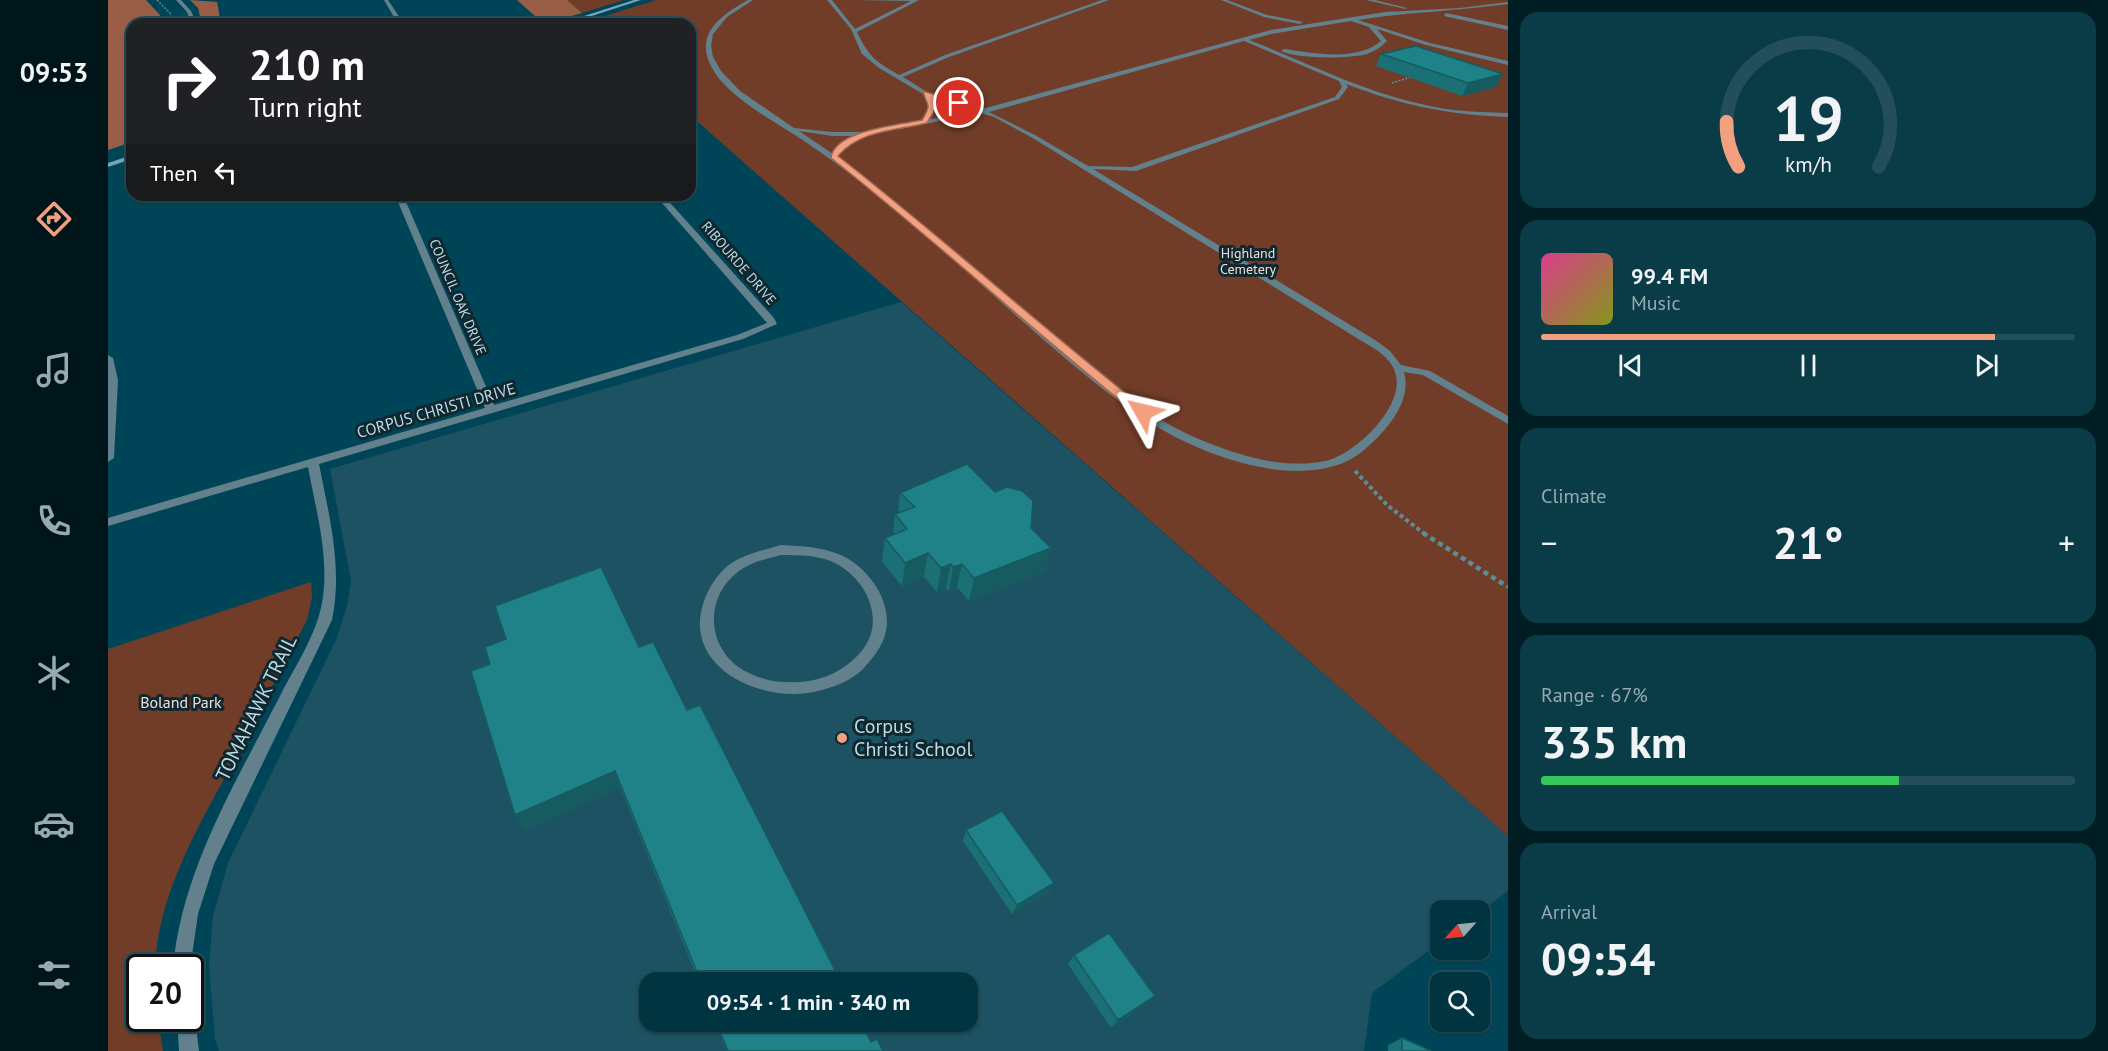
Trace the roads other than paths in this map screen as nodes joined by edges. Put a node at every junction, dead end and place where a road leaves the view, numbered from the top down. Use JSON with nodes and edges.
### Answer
{"nodes":[{"id":1,"x":178,"y":0,"type":"edge"},
{"id":2,"x":386,"y":0,"type":"edge"},
{"id":3,"x":639,"y":0,"type":"edge"},
{"id":4,"x":751,"y":0,"type":"edge"},
{"id":5,"x":829,"y":0,"type":"edge"},
{"id":6,"x":858,"y":0,"type":"edge"},
{"id":7,"x":911,"y":0,"type":"edge"},
{"id":8,"x":917,"y":0,"type":"edge"},
{"id":9,"x":1107,"y":0,"type":"edge"},
{"id":10,"x":1223,"y":0,"type":"edge"},
{"id":11,"x":1368,"y":0,"type":"edge"},
{"id":12,"x":1375,"y":2,"type":"junction"},
{"id":13,"x":1494,"y":2,"type":"edge"},
{"id":14,"x":1508,"y":3,"type":"edge"},
{"id":15,"x":1426,"y":11,"type":"junction"},
{"id":16,"x":1374,"y":15,"type":"junction"},
{"id":17,"x":1266,"y":16,"type":"junction"},
{"id":18,"x":192,"y":18,"type":"edge"},
{"id":19,"x":397,"y":18,"type":"edge"},
{"id":20,"x":581,"y":18,"type":"edge"},
{"id":21,"x":1349,"y":18,"type":"junction"},
{"id":22,"x":1317,"y":23,"type":"junction"},
{"id":23,"x":1370,"y":25,"type":"junction"},
{"id":24,"x":1508,"y":28,"type":"edge"},
{"id":25,"x":853,"y":32,"type":"junction"},
{"id":26,"x":1271,"y":32,"type":"junction"},
{"id":27,"x":1243,"y":39,"type":"junction"},
{"id":28,"x":1383,"y":39,"type":"junction"},
{"id":29,"x":1428,"y":44,"type":"junction"},
{"id":30,"x":1264,"y":48,"type":"junction"},
{"id":31,"x":1508,"y":63,"type":"edge"},
{"id":32,"x":899,"y":77,"type":"junction"},
{"id":33,"x":1341,"y":80,"type":"junction"},
{"id":34,"x":925,"y":93,"type":"junction"},
{"id":35,"x":984,"y":111,"type":"junction"},
{"id":36,"x":1508,"y":115,"type":"edge"},
{"id":37,"x":924,"y":122,"type":"junction"},
{"id":38,"x":789,"y":128,"type":"junction"},
{"id":39,"x":861,"y":134,"type":"junction"},
{"id":40,"x":834,"y":157,"type":"junction"},
{"id":41,"x":126,"y":159,"type":"edge"},
{"id":42,"x":108,"y":165,"type":"edge"},
{"id":43,"x":1087,"y":167,"type":"junction"},
{"id":44,"x":1128,"y":180,"type":"junction"},
{"id":45,"x":402,"y":201,"type":"edge"},
{"id":46,"x":664,"y":201,"type":"edge"},
{"id":47,"x":772,"y":324,"type":"joint"},
{"id":48,"x":108,"y":358,"type":"edge"},
{"id":49,"x":1397,"y":367,"type":"junction"},
{"id":50,"x":491,"y":410,"type":"junction"},
{"id":51,"x":1508,"y":421,"type":"edge"},
{"id":52,"x":108,"y":458,"type":"edge"},
{"id":53,"x":313,"y":462,"type":"junction"},
{"id":54,"x":108,"y":522,"type":"edge"},
{"id":55,"x":728,"y":572,"type":"joint"},
{"id":56,"x":183,"y":954,"type":"edge"},
{"id":57,"x":187,"y":1032,"type":"edge"},
{"id":58,"x":189,"y":1051,"type":"edge"}],
"edges":[{"from":1,"to":18,"type":"street"},
{"from":2,"to":19,"type":"street"},
{"from":3,"to":20,"type":"main road"},
{"from":4,"to":38,"type":"street"},
{"from":5,"to":25,"type":"street"},
{"from":6,"to":7,"type":"street"},
{"from":8,"to":25,"type":"street"},
{"from":9,"to":32,"type":"street"},
{"from":10,"to":17,"type":"street"},
{"from":11,"to":12,"type":"street"},
{"from":12,"to":15,"type":"street"},
{"from":12,"to":16,"type":"street"},
{"from":13,"to":14,"type":"street"},
{"from":13,"to":15,"type":"street"},
{"from":15,"to":16,"type":"street"},
{"from":15,"to":24,"type":"street"},
{"from":16,"to":21,"type":"street"},
{"from":17,"to":22,"type":"street"},
{"from":17,"to":26,"type":"street"},
{"from":21,"to":22,"type":"street"},
{"from":21,"to":23,"type":"street"},
{"from":22,"to":26,"type":"street"},
{"from":23,"to":28,"type":"street"},
{"from":23,"to":29,"type":"street"},
{"from":25,"to":32,"type":"street"},
{"from":26,"to":27,"type":"street"},
{"from":27,"to":30,"type":"street"},
{"from":27,"to":35,"type":"street"},
{"from":28,"to":29,"type":"street"},
{"from":28,"to":30,"type":"street"},
{"from":29,"to":31,"type":"street"},
{"from":30,"to":33,"type":"street"},
{"from":32,"to":34,"type":"street"},
{"from":33,"to":36,"type":"street"},
{"from":33,"to":44,"type":"street"},
{"from":34,"to":35,"type":"street"},
{"from":34,"to":37,"type":"street"},
{"from":35,"to":37,"type":"street"},
{"from":35,"to":43,"type":"street"},
{"from":37,"to":39,"type":"street"},
{"from":38,"to":39,"type":"street"},
{"from":38,"to":40,"type":"street"},
{"from":39,"to":40,"type":"street"},
{"from":40,"to":49,"type":"street"},
{"from":41,"to":42,"type":"main road"},
{"from":43,"to":44,"type":"street"},
{"from":43,"to":44,"type":"street"},
{"from":44,"to":49,"type":"street"},
{"from":45,"to":50,"type":"street","name":"COUNCIL OAK DRIVE"},
{"from":46,"to":47,"type":"street","name":"RIBOURDE DRIVE"},
{"from":47,"to":50,"type":"street","name":"CORPUS CHRISTI DRIVE"},
{"from":48,"to":52,"type":"street"},
{"from":49,"to":51,"type":"street"},
{"from":50,"to":53,"type":"street","name":"CORPUS CHRISTI DRIVE"},
{"from":53,"to":54,"type":"street","name":"CORPUS CHRISTI DRIVE"},
{"from":53,"to":56,"type":"street","name":"TOMAHAWK TRAIL"},
{"from":55,"to":55,"type":"street"},
{"from":57,"to":58,"type":"street"}]}
